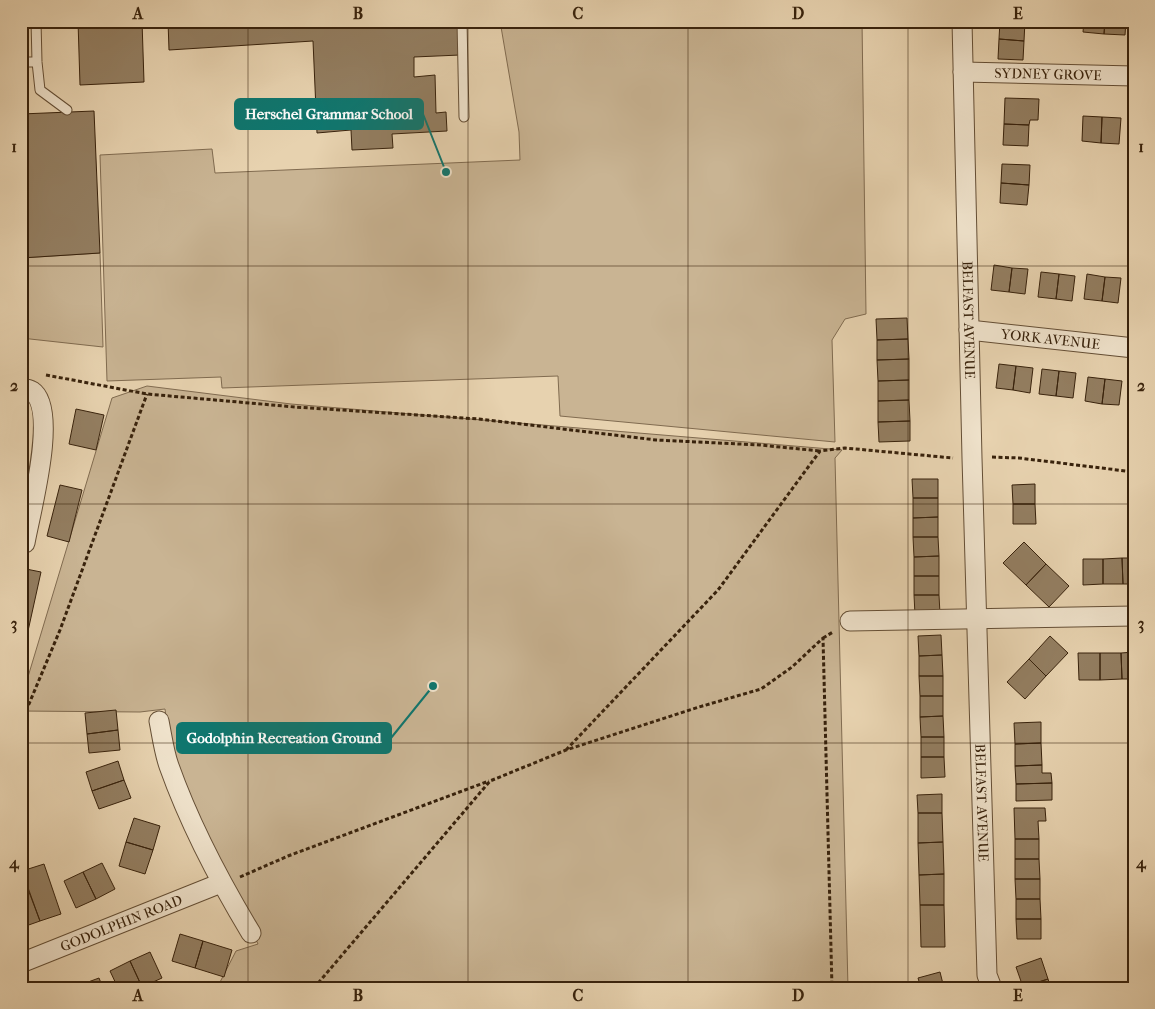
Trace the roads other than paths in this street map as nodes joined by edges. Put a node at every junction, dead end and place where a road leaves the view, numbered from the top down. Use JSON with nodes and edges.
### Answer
{"nodes":[{"id":1,"x":36,"y":21,"type":"edge"},
{"id":2,"x":462,"y":21,"type":"edge"},
{"id":3,"x":962,"y":21,"type":"edge"},
{"id":4,"x":21,"y":62,"type":"edge"},
{"id":5,"x":37,"y":62,"type":"junction"},
{"id":6,"x":963,"y":72,"type":"junction"},
{"id":7,"x":1134,"y":76,"type":"edge"},
{"id":8,"x":67,"y":110,"type":"dead end"},
{"id":9,"x":464,"y":117,"type":"dead end"},
{"id":10,"x":969,"y":330,"type":"junction"},
{"id":11,"x":1134,"y":348,"type":"edge"},
{"id":12,"x":21,"y":388,"type":"edge"},
{"id":13,"x":25,"y":543,"type":"dead end"},
{"id":14,"x":1134,"y":616,"type":"edge"},
{"id":15,"x":976,"y":619,"type":"junction"},
{"id":16,"x":850,"y":622,"type":"dead end"},
{"id":17,"x":159,"y":721,"type":"dead end"},
{"id":18,"x":221,"y":883,"type":"junction"},
{"id":19,"x":251,"y":933,"type":"dead end"},
{"id":20,"x":21,"y":963,"type":"edge"},
{"id":21,"x":992,"y":988,"type":"edge"}],
"edges":[{"from":1,"to":5,"type":"lane"},
{"from":2,"to":9,"type":"lane"},
{"from":3,"to":6,"type":"street","name":"BELFAST AVENUE"},
{"from":4,"to":5,"type":"lane"},
{"from":5,"to":8,"type":"lane"},
{"from":6,"to":7,"type":"street","name":"SYDNEY GROVE"},
{"from":6,"to":10,"type":"street","name":"BELFAST AVENUE"},
{"from":10,"to":11,"type":"street","name":"YORK AVENUE"},
{"from":10,"to":15,"type":"street","name":"BELFAST AVENUE"},
{"from":12,"to":13,"type":"street"},
{"from":14,"to":15,"type":"street"},
{"from":15,"to":16,"type":"street"},
{"from":15,"to":21,"type":"street","name":"BELFAST AVENUE"},
{"from":17,"to":18,"type":"street"},
{"from":18,"to":19,"type":"street"},
{"from":18,"to":20,"type":"street","name":"GODOLPHIN ROAD"}]}
